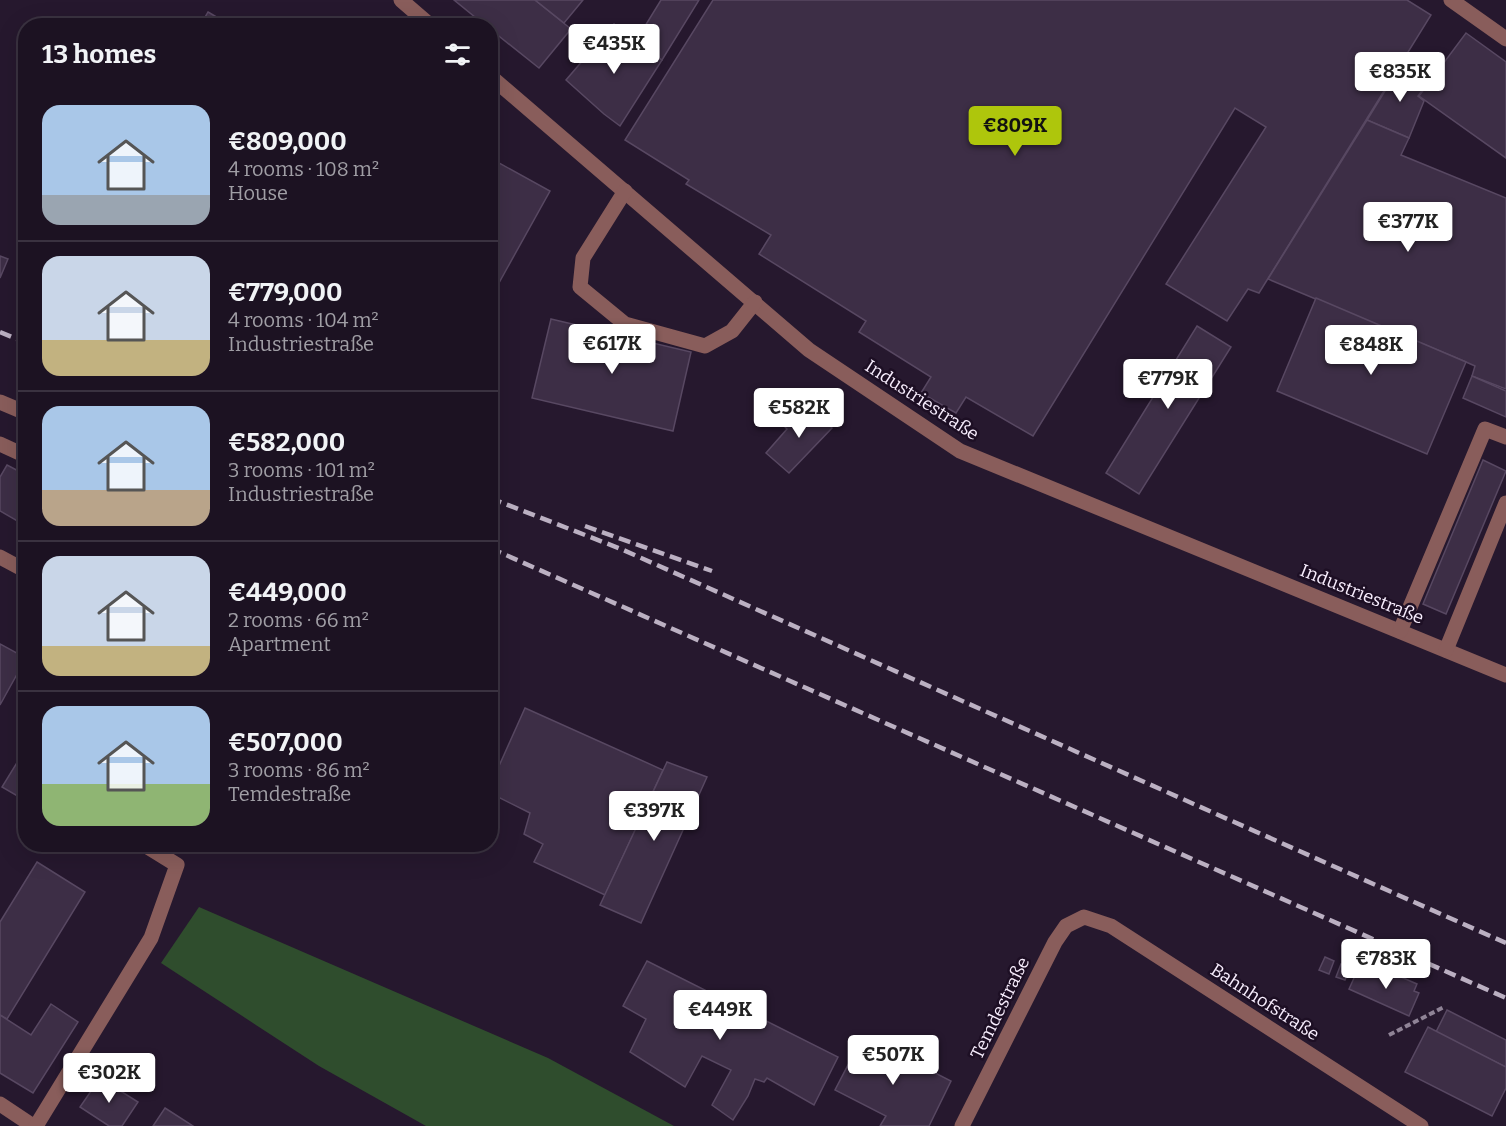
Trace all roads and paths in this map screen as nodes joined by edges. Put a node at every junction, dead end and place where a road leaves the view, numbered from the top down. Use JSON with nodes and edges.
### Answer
{"nodes":[{"id":1,"x":401,"y":0,"type":"edge"},
{"id":2,"x":1451,"y":0,"type":"edge"},
{"id":3,"x":422,"y":18,"type":"edge"},
{"id":4,"x":1506,"y":39,"type":"edge"},
{"id":5,"x":498,"y":83,"type":"edge"},
{"id":6,"x":625,"y":191,"type":"junction"},
{"id":7,"x":755,"y":302,"type":"junction"},
{"id":8,"x":0,"y":402,"type":"edge"},
{"id":9,"x":18,"y":410,"type":"edge"},
{"id":10,"x":1506,"y":437,"type":"edge"},
{"id":11,"x":0,"y":444,"type":"edge"},
{"id":12,"x":18,"y":452,"type":"edge"},
{"id":13,"x":1506,"y":503,"type":"edge"},
{"id":14,"x":0,"y":557,"type":"edge"},
{"id":15,"x":18,"y":567,"type":"edge"},
{"id":16,"x":1400,"y":631,"type":"junction"},
{"id":17,"x":1446,"y":650,"type":"junction"},
{"id":18,"x":1506,"y":675,"type":"edge"},
{"id":19,"x":156,"y":852,"type":"edge"},
{"id":20,"x":1084,"y":917,"type":"joint"},
{"id":21,"x":1444,"y":1007,"type":"dead end"},
{"id":22,"x":1389,"y":1035,"type":"dead end"},
{"id":23,"x":0,"y":1104,"type":"edge"},
{"id":24,"x":34,"y":1126,"type":"edge"},
{"id":25,"x":962,"y":1126,"type":"edge"},
{"id":26,"x":1421,"y":1126,"type":"edge"}],
"edges":[{"from":1,"to":3,"type":"street"},
{"from":2,"to":4,"type":"street"},
{"from":5,"to":6,"type":"street","name":"Industriestraße"},
{"from":6,"to":7,"type":"street","name":"Industriestraße"},
{"from":6,"to":7,"type":"street"},
{"from":7,"to":16,"type":"street","name":"Industriestraße"},
{"from":8,"to":9,"type":"street"},
{"from":10,"to":16,"type":"street"},
{"from":11,"to":12,"type":"street"},
{"from":13,"to":17,"type":"street"},
{"from":14,"to":15,"type":"street"},
{"from":16,"to":17,"type":"street","name":"Industriestraße"},
{"from":17,"to":18,"type":"street","name":"Industriestraße"},
{"from":19,"to":24,"type":"street"},
{"from":20,"to":25,"type":"street","name":"Temdestraße"},
{"from":20,"to":26,"type":"street","name":"Bahnhofstraße"},
{"from":21,"to":22,"type":"path"},
{"from":23,"to":24,"type":"street"}]}
